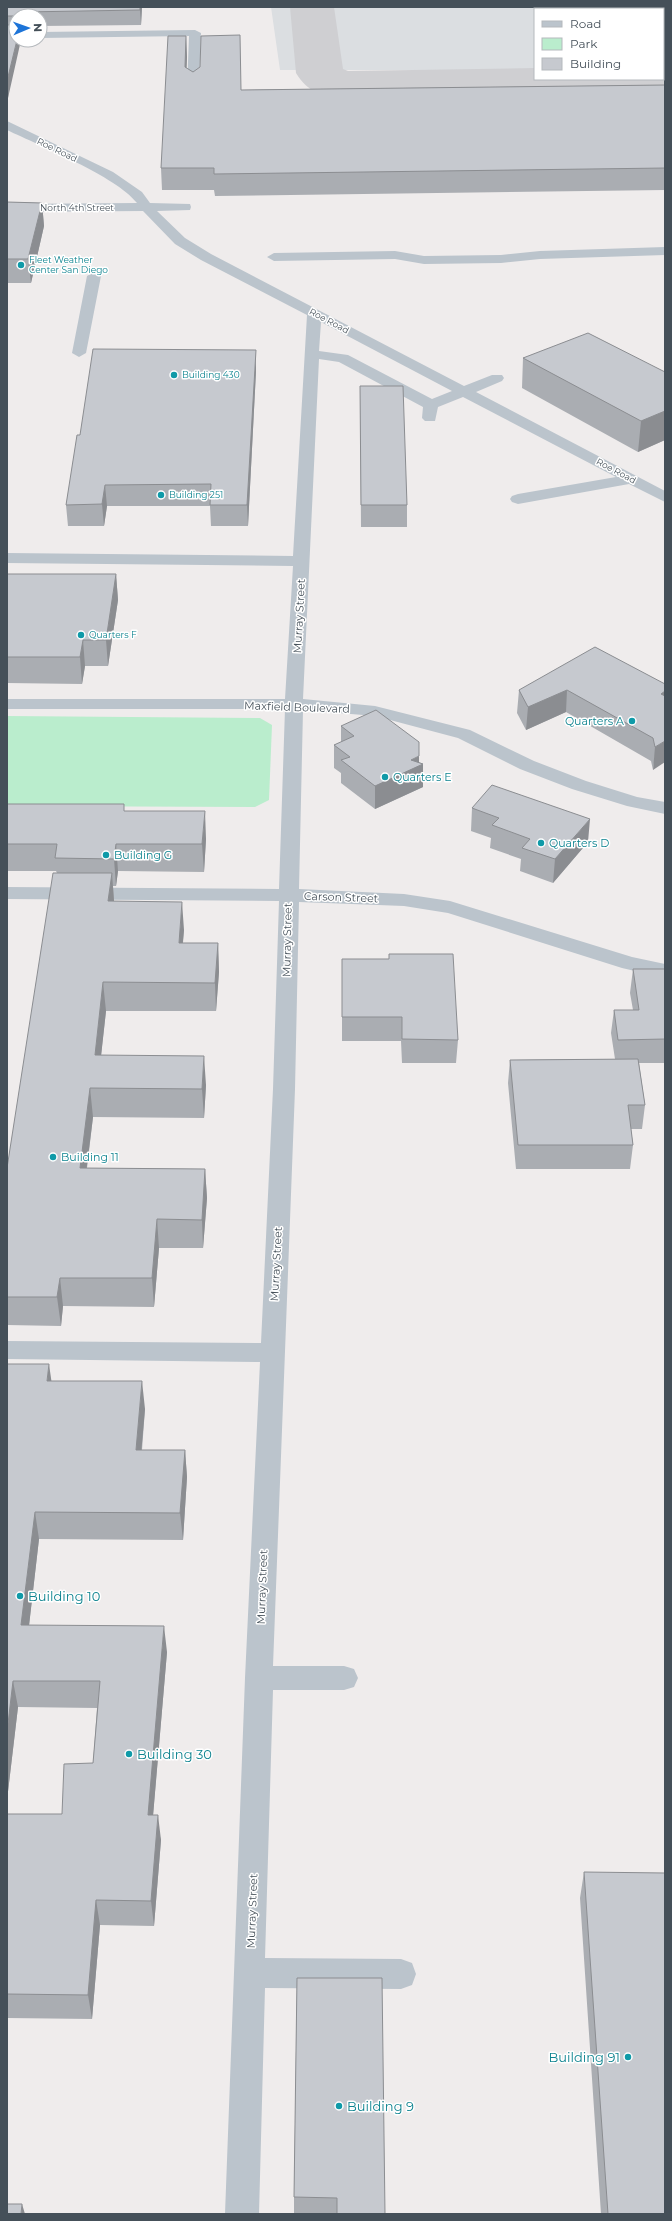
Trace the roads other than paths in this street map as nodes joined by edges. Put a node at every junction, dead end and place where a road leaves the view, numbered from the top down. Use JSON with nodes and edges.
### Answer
{"nodes":[{"id":1,"x":48,"y":35,"type":"edge"},
{"id":2,"x":193,"y":88,"type":"edge"},
{"id":3,"x":7,"y":125,"type":"edge"},
{"id":4,"x":185,"y":207,"type":"dead end"},
{"id":5,"x":7,"y":208,"type":"edge"},
{"id":6,"x":147,"y":208,"type":"junction"},
{"id":7,"x":665,"y":251,"type":"edge"},
{"id":8,"x":274,"y":257,"type":"dead end"},
{"id":9,"x":94,"y":276,"type":"dead end"},
{"id":10,"x":314,"y":314,"type":"junction"},
{"id":11,"x":367,"y":342,"type":"junction"},
{"id":12,"x":313,"y":352,"type":"junction"},
{"id":13,"x":79,"y":354,"type":"dead end"},
{"id":14,"x":497,"y":378,"type":"dead end"},
{"id":15,"x":466,"y":392,"type":"junction"},
{"id":16,"x":633,"y":479,"type":"junction"},
{"id":17,"x":665,"y":497,"type":"edge"},
{"id":18,"x":518,"y":499,"type":"dead end"},
{"id":19,"x":7,"y":558,"type":"edge"},
{"id":20,"x":302,"y":561,"type":"junction"},
{"id":21,"x":7,"y":704,"type":"edge"},
{"id":22,"x":294,"y":704,"type":"junction"},
{"id":23,"x":665,"y":808,"type":"edge"},
{"id":24,"x":7,"y":893,"type":"edge"},
{"id":25,"x":288,"y":895,"type":"junction"},
{"id":26,"x":665,"y":971,"type":"edge"},
{"id":27,"x":7,"y":1350,"type":"edge"},
{"id":28,"x":272,"y":1353,"type":"junction"},
{"id":29,"x":258,"y":1678,"type":"junction"},
{"id":30,"x":344,"y":1678,"type":"dead end"},
{"id":31,"x":250,"y":1973,"type":"junction"},
{"id":32,"x":401,"y":1974,"type":"dead end"},
{"id":33,"x":242,"y":2214,"type":"edge"}],
"edges":[{"from":1,"to":2,"type":"street"},
{"from":3,"to":6,"type":"street","name":"Roe Road"},
{"from":4,"to":6,"type":"street","name":"North 4th Street"},
{"from":5,"to":6,"type":"street","name":"North 4th Street"},
{"from":6,"to":10,"type":"street","name":"Roe Road"},
{"from":7,"to":8,"type":"street"},
{"from":9,"to":13,"type":"street"},
{"from":10,"to":11,"type":"street","name":"Roe Road"},
{"from":10,"to":12,"type":"street","name":"Murray Street"},
{"from":11,"to":12,"type":"street"},
{"from":11,"to":15,"type":"street","name":"Roe Road"},
{"from":12,"to":15,"type":"street"},
{"from":12,"to":20,"type":"street","name":"Murray Street"},
{"from":14,"to":15,"type":"street"},
{"from":15,"to":16,"type":"street","name":"Roe Road"},
{"from":16,"to":17,"type":"street","name":"Roe Road"},
{"from":16,"to":18,"type":"street"},
{"from":19,"to":20,"type":"street"},
{"from":20,"to":22,"type":"street","name":"Murray Street"},
{"from":21,"to":22,"type":"street","name":"Maxfield Boulevard"},
{"from":22,"to":23,"type":"street","name":"Maxfield Boulevard"},
{"from":22,"to":25,"type":"street","name":"Murray Street"},
{"from":24,"to":25,"type":"street","name":"Carson Street"},
{"from":25,"to":26,"type":"street","name":"Carson Street"},
{"from":25,"to":28,"type":"street","name":"Murray Street"},
{"from":27,"to":28,"type":"street"},
{"from":28,"to":29,"type":"street","name":"Murray Street"},
{"from":29,"to":30,"type":"street"},
{"from":29,"to":31,"type":"street","name":"Murray Street"},
{"from":31,"to":32,"type":"street"},
{"from":31,"to":33,"type":"street","name":"Murray Street"}]}
